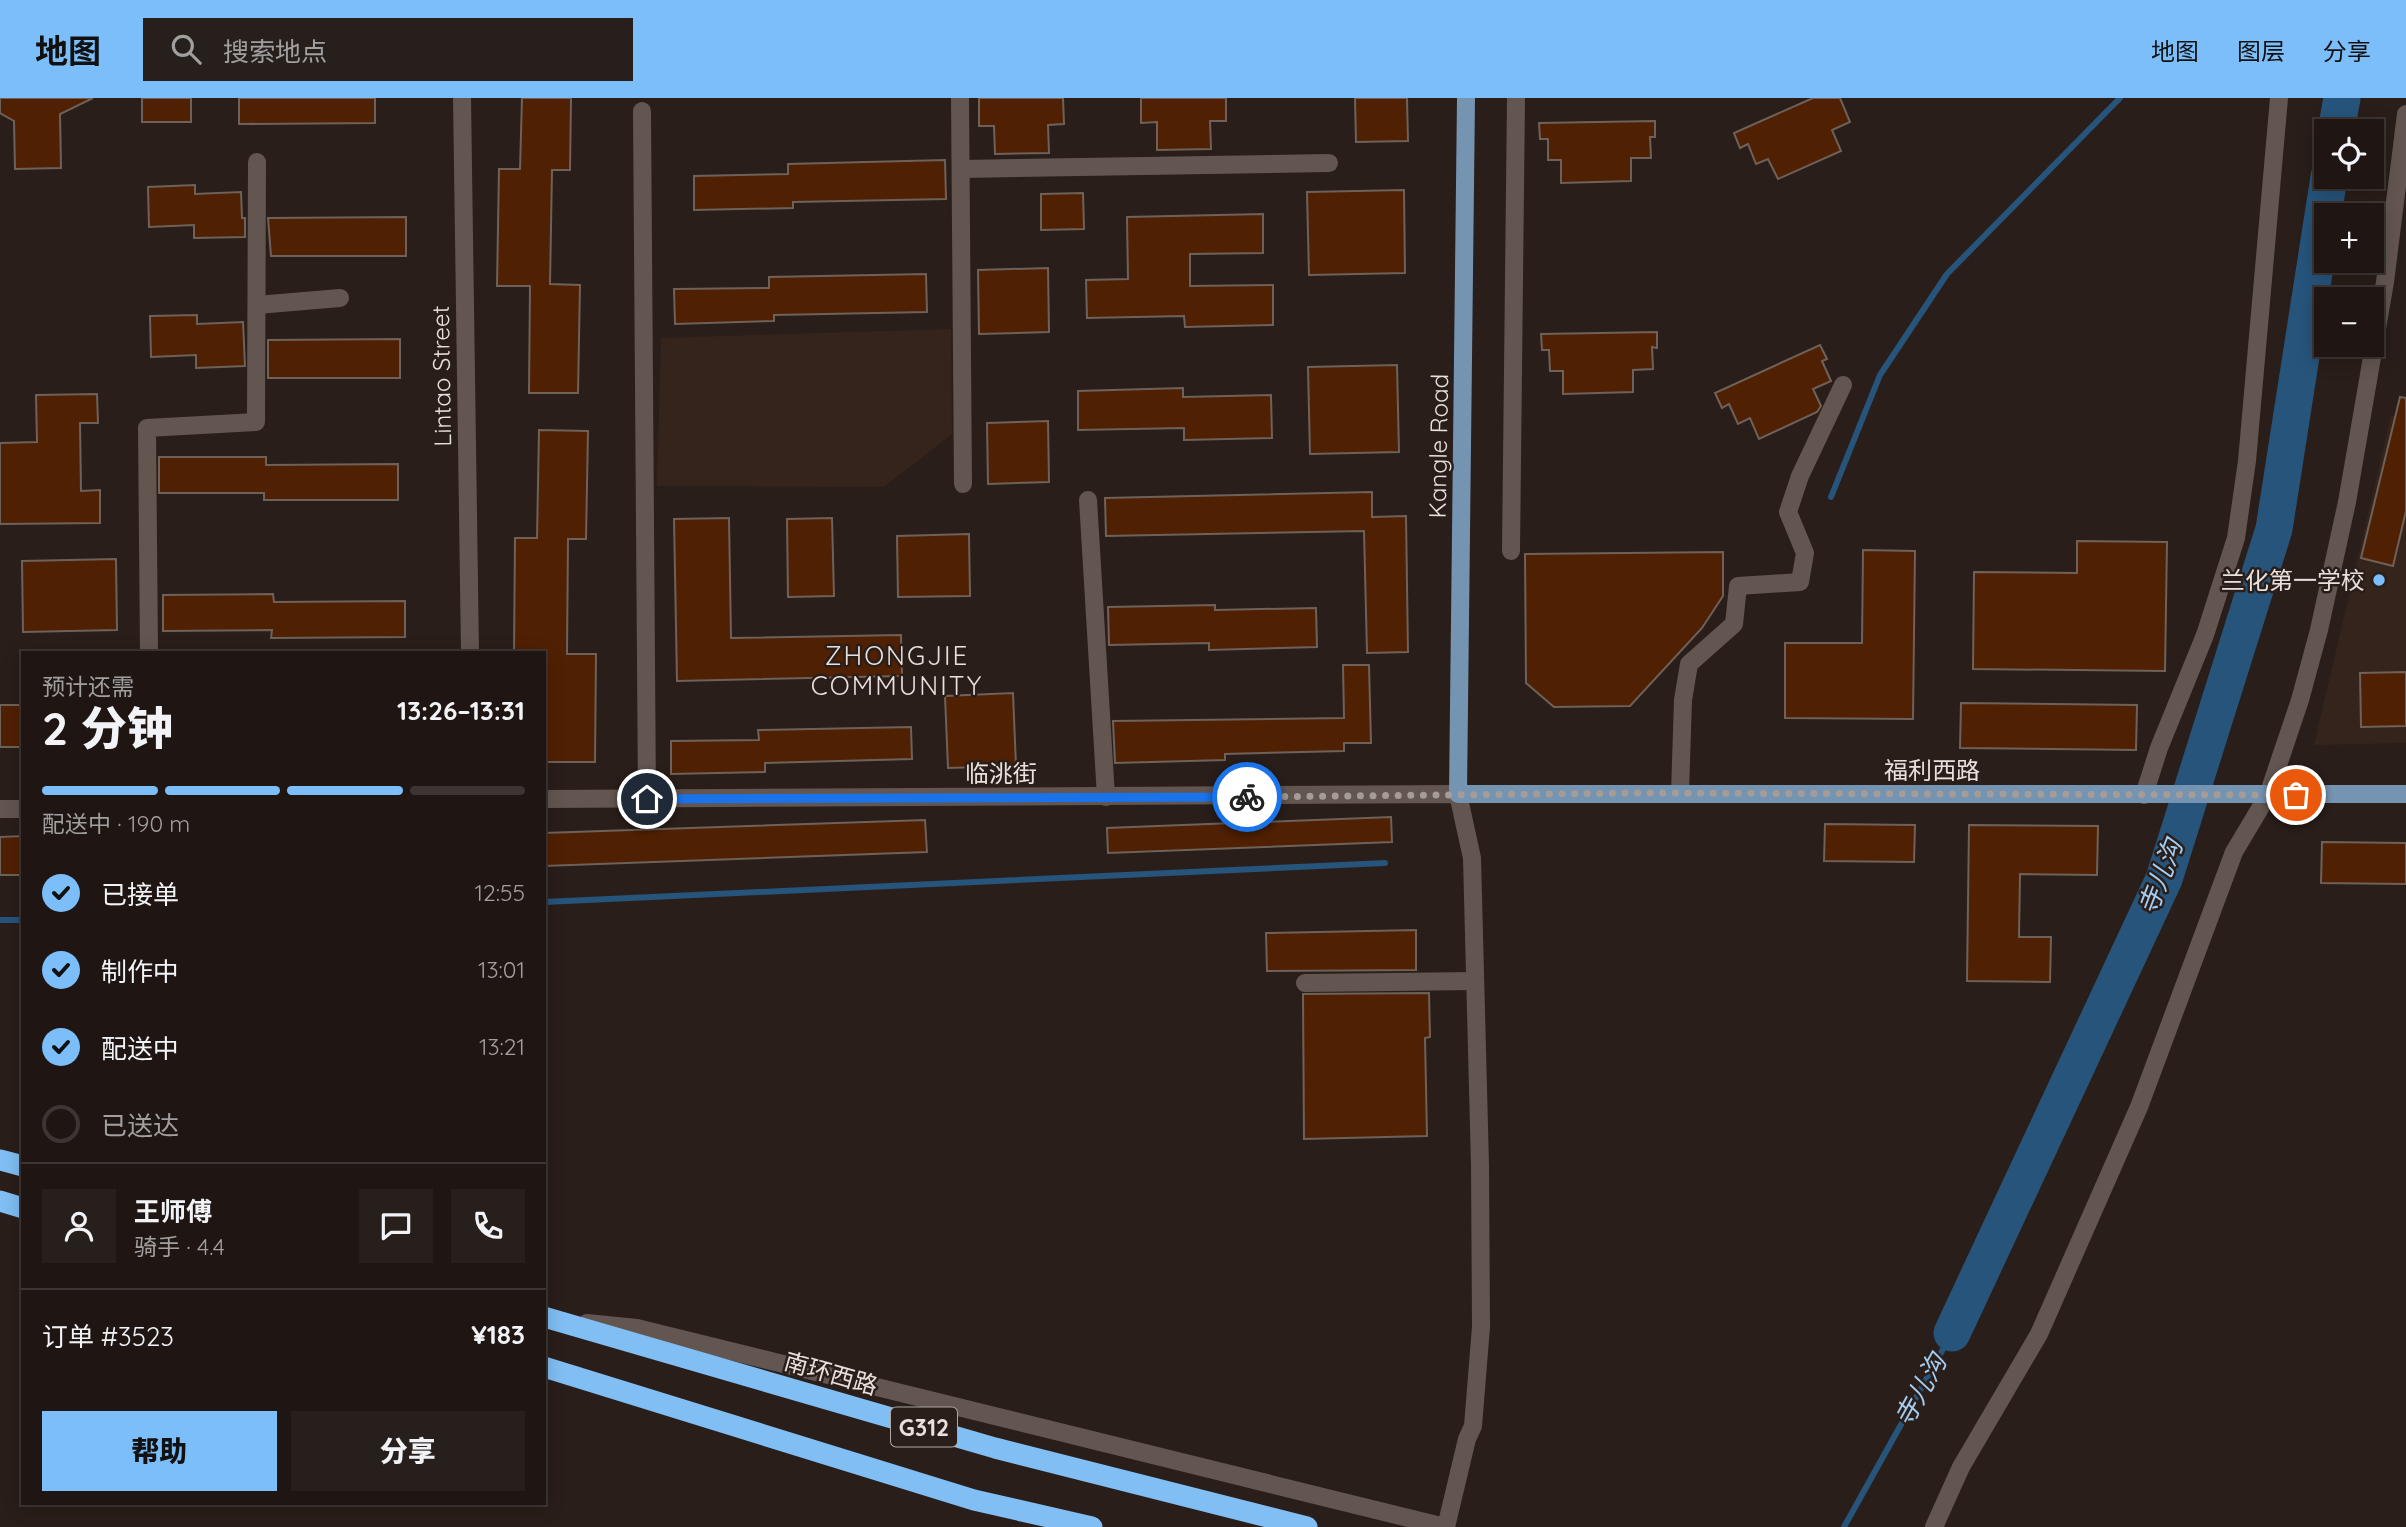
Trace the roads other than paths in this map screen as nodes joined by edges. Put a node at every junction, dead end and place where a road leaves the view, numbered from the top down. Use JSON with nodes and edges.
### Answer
{"nodes":[{"id":1,"x":462,"y":98,"type":"edge"},
{"id":2,"x":960,"y":98,"type":"edge"},
{"id":3,"x":1466,"y":98,"type":"edge"},
{"id":4,"x":1516,"y":98,"type":"edge"},
{"id":5,"x":2278,"y":98,"type":"edge"},
{"id":6,"x":642,"y":111,"type":"dead end"},
{"id":7,"x":2406,"y":114,"type":"edge"},
{"id":8,"x":257,"y":162,"type":"dead end"},
{"id":9,"x":1329,"y":163,"type":"dead end"},
{"id":10,"x":961,"y":169,"type":"junction"},
{"id":11,"x":340,"y":298,"type":"dead end"},
{"id":12,"x":257,"y":305,"type":"junction"},
{"id":13,"x":1843,"y":385,"type":"dead end"},
{"id":14,"x":964,"y":484,"type":"dead end"},
{"id":15,"x":1088,"y":500,"type":"dead end"},
{"id":16,"x":1511,"y":551,"type":"dead end"},
{"id":17,"x":149,"y":651,"type":"edge"},
{"id":18,"x":470,"y":651,"type":"edge"},
{"id":19,"x":1680,"y":793,"type":"junction"},
{"id":20,"x":1458,"y":794,"type":"junction"},
{"id":21,"x":2406,"y":794,"type":"edge"},
{"id":22,"x":2151,"y":795,"type":"junction"},
{"id":23,"x":2259,"y":796,"type":"junction"},
{"id":24,"x":1106,"y":797,"type":"junction"},
{"id":25,"x":546,"y":799,"type":"edge"},
{"id":26,"x":647,"y":799,"type":"junction"},
{"id":27,"x":0,"y":809,"type":"edge"},
{"id":28,"x":21,"y":809,"type":"edge"},
{"id":29,"x":1475,"y":981,"type":"junction"},
{"id":30,"x":1305,"y":983,"type":"dead end"},
{"id":31,"x":0,"y":1160,"type":"edge"},
{"id":32,"x":21,"y":1165,"type":"edge"},
{"id":33,"x":0,"y":1201,"type":"edge"},
{"id":34,"x":21,"y":1207,"type":"edge"},
{"id":35,"x":547,"y":1318,"type":"edge"},
{"id":36,"x":546,"y":1368,"type":"edge"},
{"id":37,"x":1091,"y":1527,"type":"edge"},
{"id":38,"x":1307,"y":1527,"type":"edge"},
{"id":39,"x":1445,"y":1527,"type":"edge"},
{"id":40,"x":1934,"y":1527,"type":"edge"}],
"edges":[{"from":1,"to":18,"type":"street","name":"Lintao Street"},
{"from":2,"to":10,"type":"street"},
{"from":3,"to":20,"type":"main road","name":"Kangle Road"},
{"from":4,"to":16,"type":"street"},
{"from":5,"to":22,"type":"street"},
{"from":6,"to":26,"type":"street"},
{"from":7,"to":23,"type":"street"},
{"from":8,"to":12,"type":"street"},
{"from":9,"to":10,"type":"street"},
{"from":10,"to":14,"type":"street"},
{"from":11,"to":12,"type":"street"},
{"from":12,"to":17,"type":"street"},
{"from":13,"to":19,"type":"street"},
{"from":15,"to":24,"type":"street"},
{"from":19,"to":20,"type":"main road","name":"福利西路"},
{"from":19,"to":22,"type":"main road","name":"福利西路"},
{"from":20,"to":24,"type":"street","name":"临洮街"},
{"from":20,"to":29,"type":"street"},
{"from":21,"to":23,"type":"main road","name":"福利西路"},
{"from":22,"to":23,"type":"main road","name":"福利西路"},
{"from":23,"to":40,"type":"street"},
{"from":24,"to":26,"type":"street","name":"临洮街"},
{"from":25,"to":26,"type":"street","name":"临洮街"},
{"from":27,"to":28,"type":"street"},
{"from":29,"to":30,"type":"street"},
{"from":29,"to":39,"type":"street"},
{"from":31,"to":32,"type":"highway"},
{"from":33,"to":34,"type":"highway"},
{"from":35,"to":38,"type":"highway","name":"南环西路","number":"G312"},
{"from":35,"to":39,"type":"street"},
{"from":36,"to":37,"type":"highway","number":"G312"}]}
